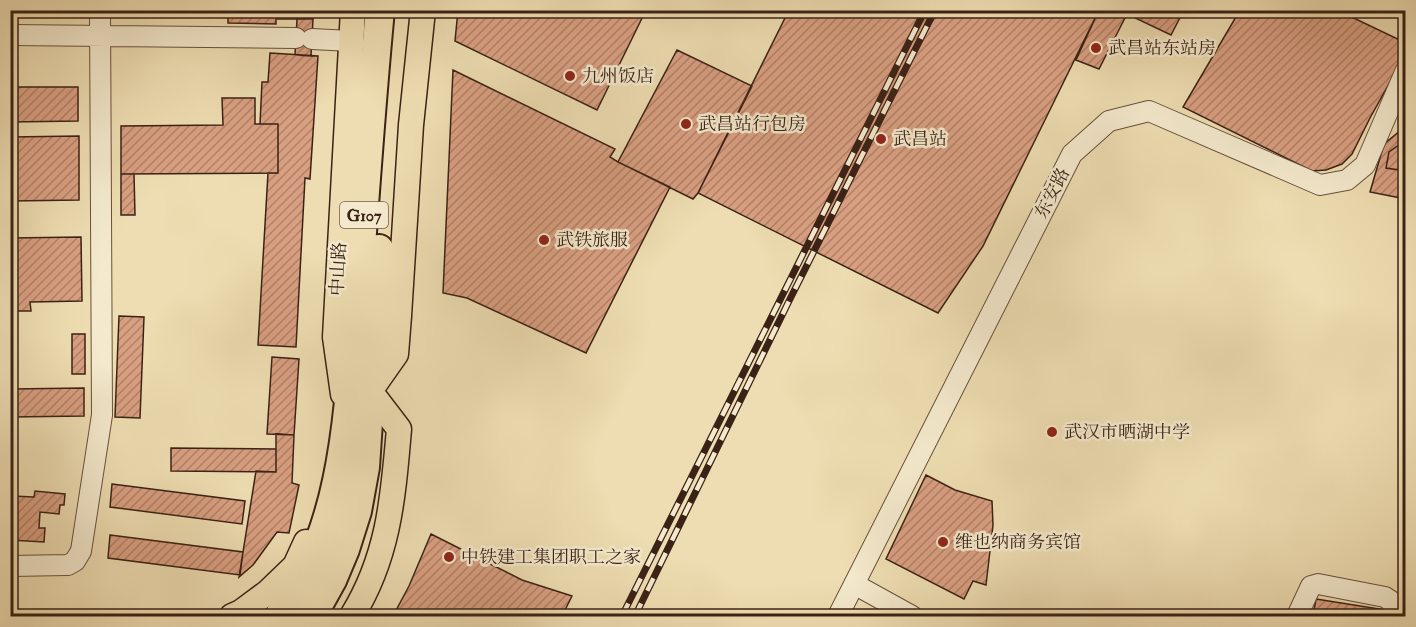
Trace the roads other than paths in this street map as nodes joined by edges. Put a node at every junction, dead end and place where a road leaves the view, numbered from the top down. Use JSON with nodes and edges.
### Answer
{"nodes":[{"id":1,"x":100,"y":10,"type":"edge"},
{"id":2,"x":353,"y":10,"type":"edge"},
{"id":3,"x":380,"y":10,"type":"edge"},
{"id":4,"x":396,"y":10,"type":"edge"},
{"id":5,"x":423,"y":10,"type":"edge"},
{"id":6,"x":10,"y":34,"type":"edge"},
{"id":7,"x":100,"y":36,"type":"junction"},
{"id":8,"x":351,"y":41,"type":"junction"},
{"id":9,"x":1406,"y":70,"type":"edge"},
{"id":10,"x":370,"y":391,"type":"junction"},
{"id":11,"x":348,"y":419,"type":"junction"},
{"id":12,"x":333,"y":503,"type":"junction"},
{"id":13,"x":10,"y":566,"type":"edge"},
{"id":14,"x":854,"y":584,"type":"junction"},
{"id":15,"x":232,"y":616,"type":"edge"},
{"id":16,"x":279,"y":616,"type":"edge"},
{"id":17,"x":312,"y":616,"type":"edge"},
{"id":18,"x":352,"y":616,"type":"edge"},
{"id":19,"x":838,"y":616,"type":"edge"},
{"id":20,"x":912,"y":616,"type":"edge"},
{"id":21,"x":1297,"y":616,"type":"edge"},
{"id":22,"x":1393,"y":616,"type":"edge"}],
"edges":[{"from":1,"to":7,"type":"street"},
{"from":2,"to":8,"type":"main road","name":"中山路"},
{"from":3,"to":11,"type":"highway","number":"G107"},
{"from":4,"to":10,"type":"highway","number":"G107"},
{"from":5,"to":10,"type":"main road"},
{"from":6,"to":7,"type":"street"},
{"from":7,"to":8,"type":"street"},
{"from":7,"to":13,"type":"street"},
{"from":8,"to":11,"type":"main road","name":"中山路"},
{"from":9,"to":14,"type":"street","name":"东安路"},
{"from":10,"to":17,"type":"highway","number":"G107"},
{"from":10,"to":18,"type":"main road"},
{"from":11,"to":12,"type":"highway","number":"G107"},
{"from":12,"to":15,"type":"main road"},
{"from":12,"to":16,"type":"highway","number":"G107"},
{"from":14,"to":19,"type":"street","name":"东安路"},
{"from":14,"to":20,"type":"street"},
{"from":21,"to":22,"type":"street"}]}
